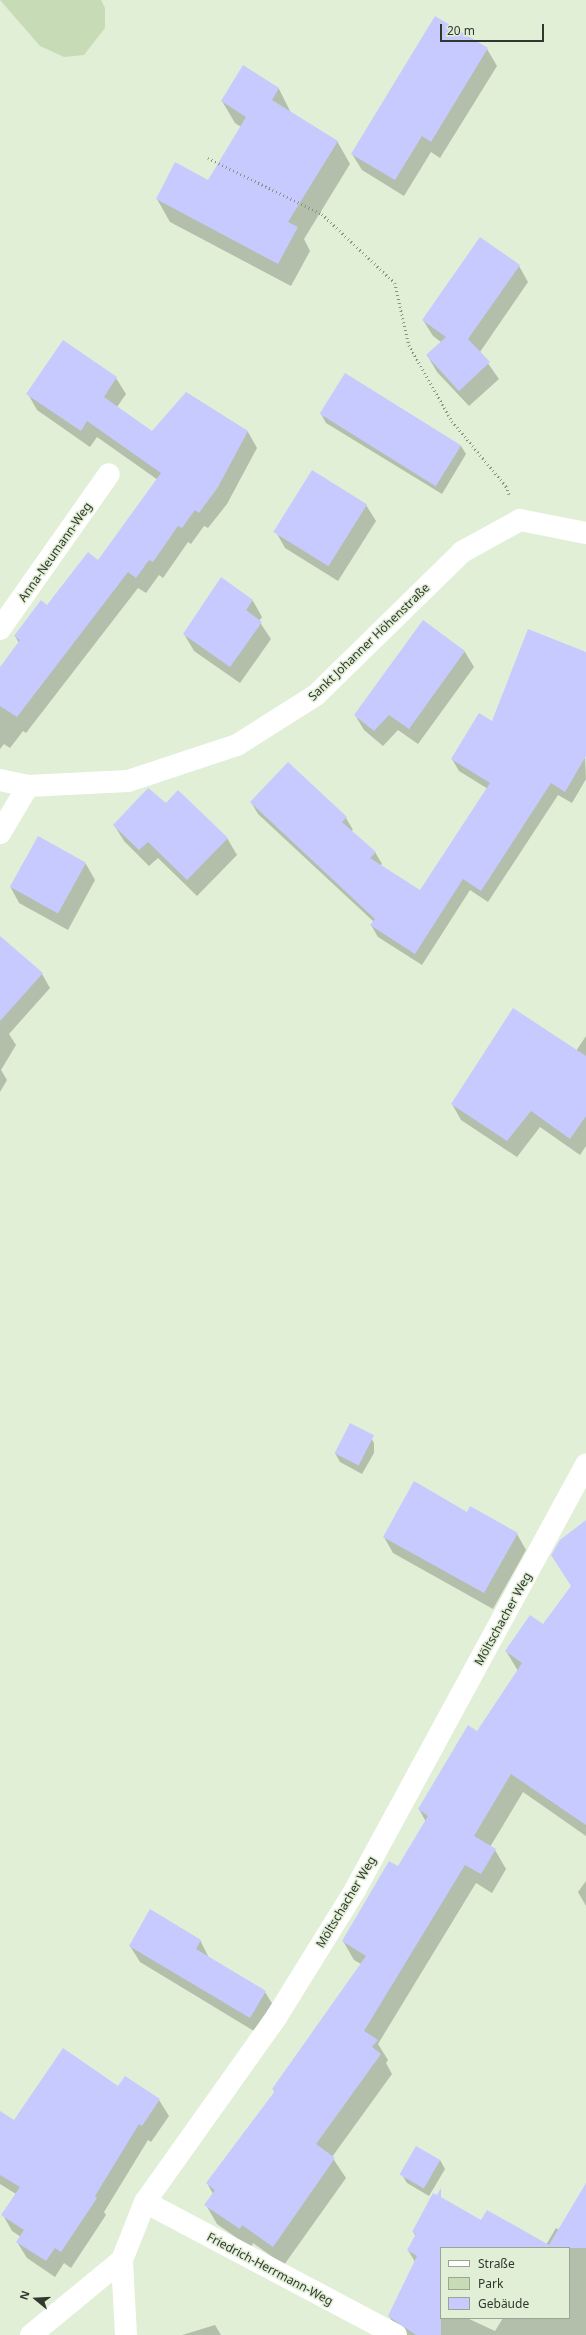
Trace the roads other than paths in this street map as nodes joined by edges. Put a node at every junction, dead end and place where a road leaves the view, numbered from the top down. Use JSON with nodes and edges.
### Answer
{"nodes":[{"id":1,"x":109,"y":474,"type":"dead end"},
{"id":2,"x":586,"y":533,"type":"edge"},
{"id":3,"x":0,"y":629,"type":"edge"},
{"id":4,"x":0,"y":780,"type":"edge"},
{"id":5,"x":28,"y":786,"type":"junction"},
{"id":6,"x":0,"y":833,"type":"edge"},
{"id":7,"x":586,"y":1465,"type":"edge"},
{"id":8,"x":145,"y":2202,"type":"junction"},
{"id":9,"x":122,"y":2260,"type":"junction"},
{"id":10,"x":31,"y":2335,"type":"edge"},
{"id":11,"x":126,"y":2335,"type":"edge"},
{"id":12,"x":396,"y":2335,"type":"edge"}],
"edges":[{"from":1,"to":3,"type":"street","name":"Anna-Neumann-Weg"},
{"from":2,"to":5,"type":"street","name":"Sankt Johanner Höhenstraße"},
{"from":4,"to":5,"type":"street","name":"Sankt Johanner Höhenstraße"},
{"from":5,"to":6,"type":"street"},
{"from":7,"to":8,"type":"street","name":"Möltschacher Weg"},
{"from":8,"to":9,"type":"street","name":"Möltschacher Weg"},
{"from":8,"to":12,"type":"street","name":"Friedrich-Herrmann-Weg"},
{"from":9,"to":10,"type":"street"},
{"from":9,"to":11,"type":"street","name":"Möltschacher Weg"}]}
